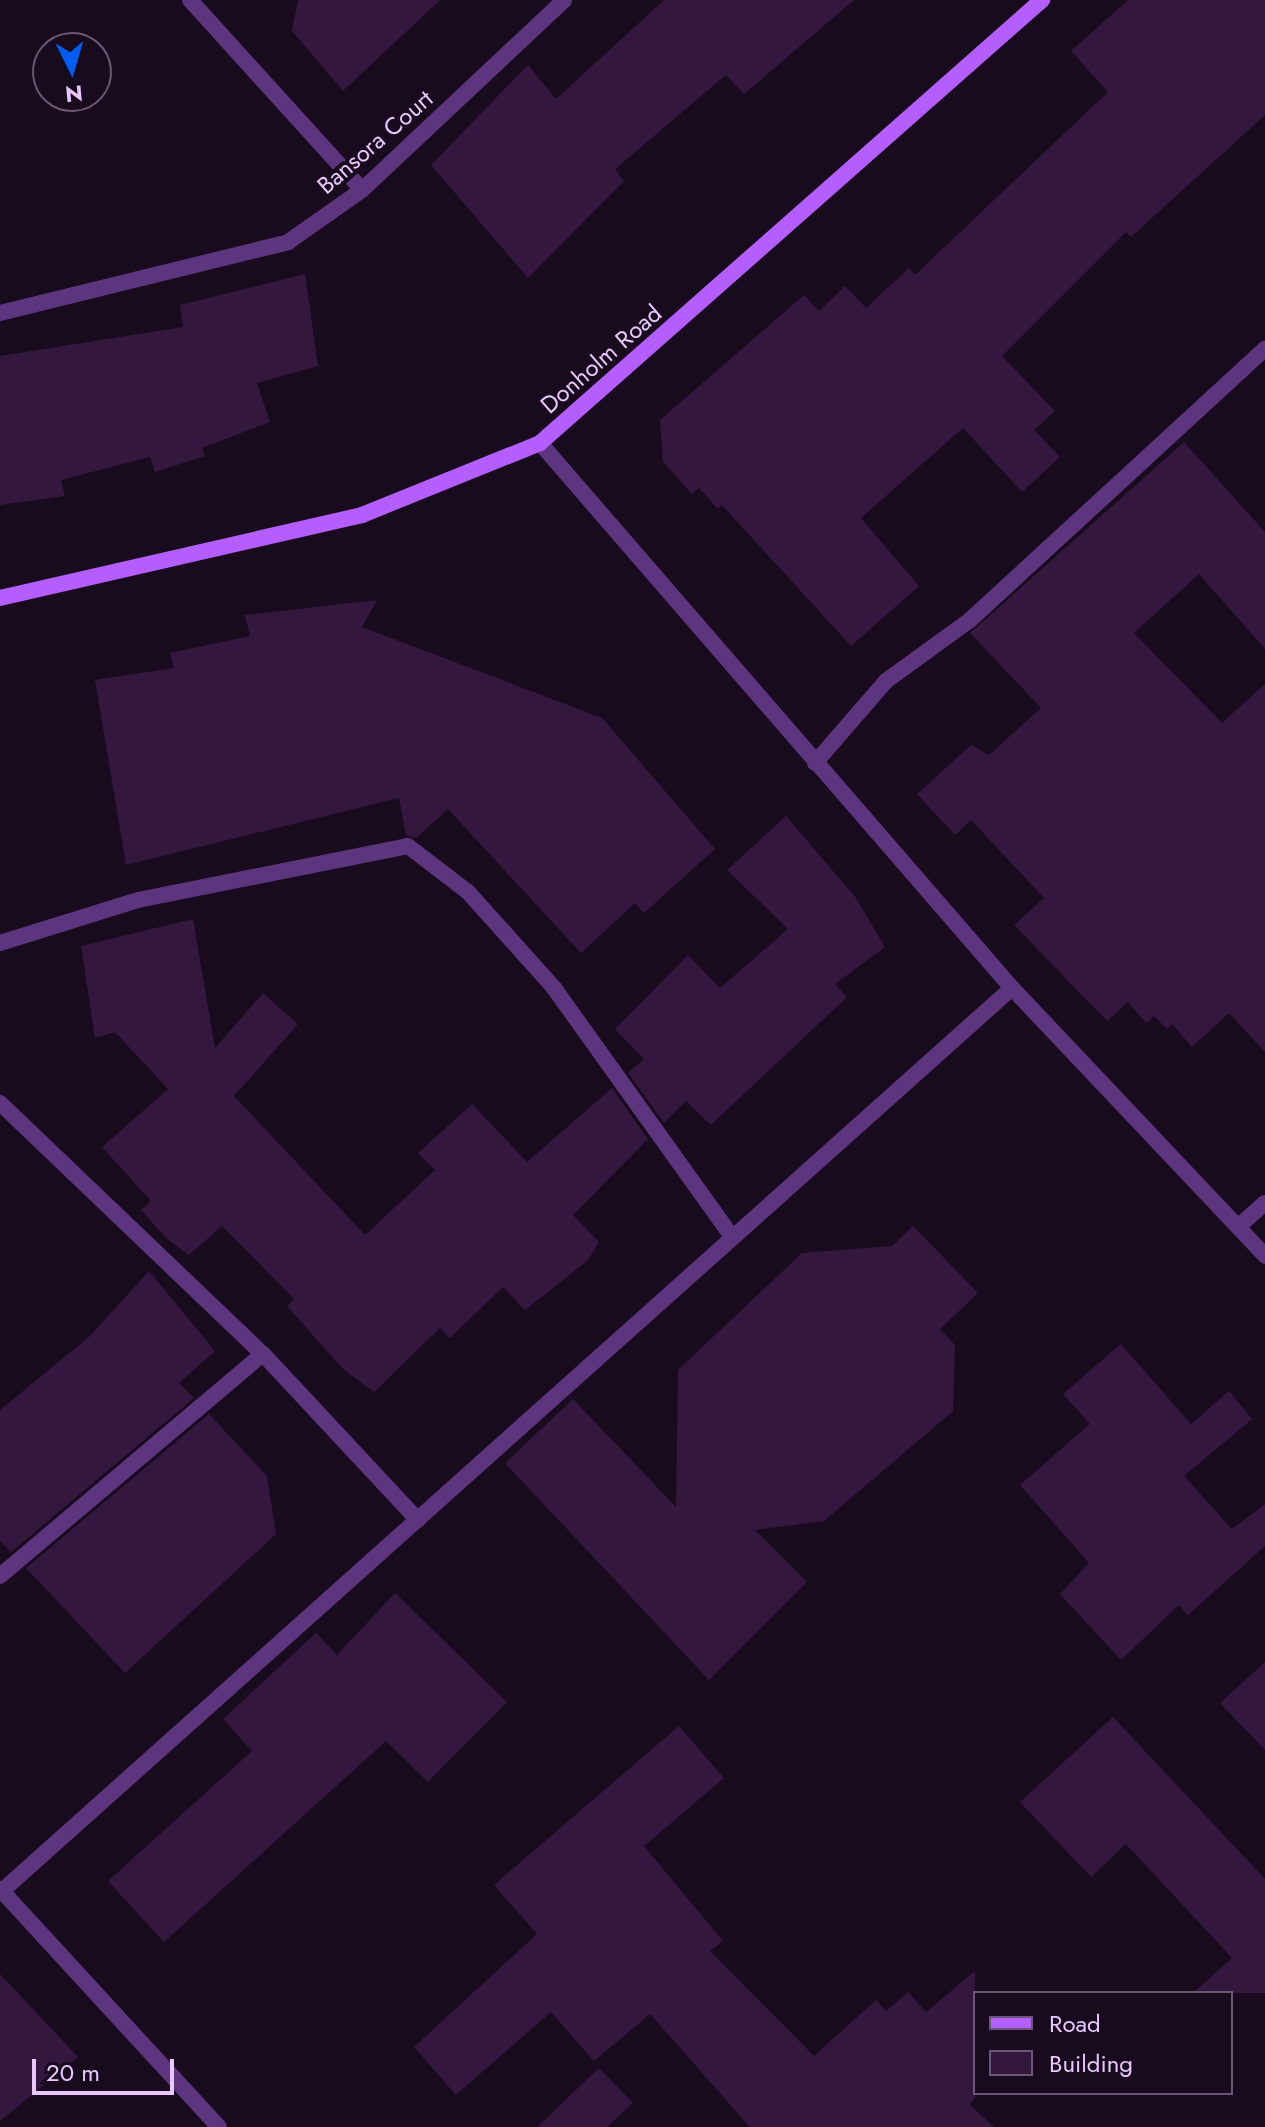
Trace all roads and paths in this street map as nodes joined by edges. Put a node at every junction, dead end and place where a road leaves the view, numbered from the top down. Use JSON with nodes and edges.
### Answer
{"nodes":[{"id":1,"x":190,"y":0,"type":"edge"},
{"id":2,"x":564,"y":0,"type":"edge"},
{"id":3,"x":1042,"y":0,"type":"edge"},
{"id":4,"x":362,"y":190,"type":"junction"},
{"id":5,"x":0,"y":313,"type":"edge"},
{"id":6,"x":1265,"y":349,"type":"edge"},
{"id":7,"x":540,"y":443,"type":"junction"},
{"id":8,"x":0,"y":598,"type":"edge"},
{"id":9,"x":815,"y":763,"type":"junction"},
{"id":10,"x":0,"y":943,"type":"edge"},
{"id":11,"x":1012,"y":988,"type":"junction"},
{"id":12,"x":0,"y":1103,"type":"edge"},
{"id":13,"x":1265,"y":1203,"type":"edge"},
{"id":14,"x":1238,"y":1227,"type":"junction"},
{"id":15,"x":732,"y":1237,"type":"junction"},
{"id":16,"x":1265,"y":1256,"type":"edge"},
{"id":17,"x":263,"y":1354,"type":"junction"},
{"id":18,"x":418,"y":1520,"type":"junction"},
{"id":19,"x":0,"y":1576,"type":"edge"},
{"id":20,"x":1,"y":1890,"type":"edge"},
{"id":21,"x":219,"y":2127,"type":"edge"}],
"edges":[{"from":1,"to":4,"type":"street"},
{"from":2,"to":4,"type":"street","name":"Bansora Court"},
{"from":3,"to":7,"type":"main road","name":"Donholm Road"},
{"from":4,"to":5,"type":"street","name":"Bansora Court"},
{"from":6,"to":9,"type":"street"},
{"from":7,"to":8,"type":"main road","name":"Donholm Road"},
{"from":7,"to":9,"type":"street"},
{"from":9,"to":11,"type":"street"},
{"from":10,"to":15,"type":"street"},
{"from":11,"to":14,"type":"street"},
{"from":11,"to":15,"type":"street"},
{"from":12,"to":17,"type":"street"},
{"from":13,"to":14,"type":"street"},
{"from":14,"to":16,"type":"street"},
{"from":15,"to":18,"type":"street"},
{"from":17,"to":18,"type":"street"},
{"from":17,"to":19,"type":"street"},
{"from":18,"to":20,"type":"street"},
{"from":20,"to":21,"type":"street"}]}
